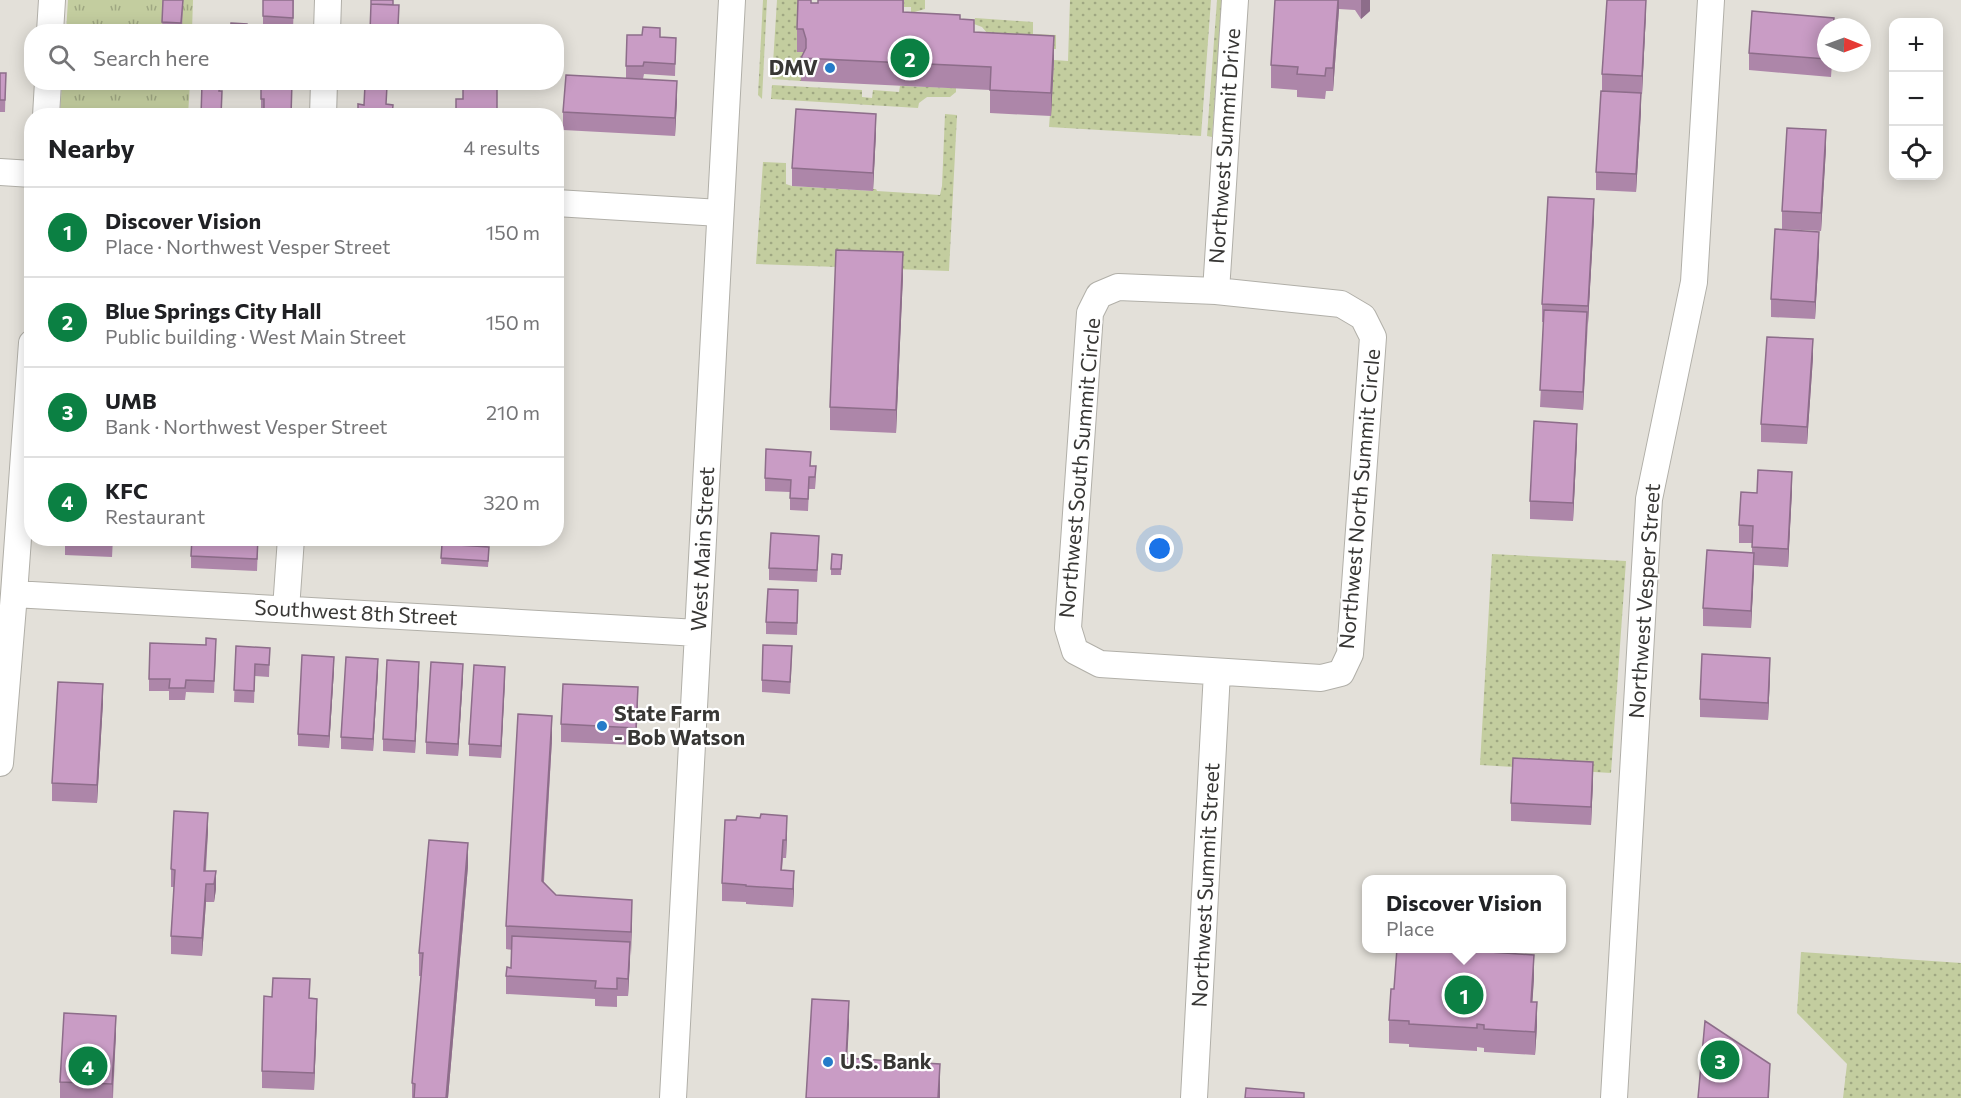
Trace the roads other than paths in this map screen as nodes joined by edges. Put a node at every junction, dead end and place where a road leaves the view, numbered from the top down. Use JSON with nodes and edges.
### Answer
{"nodes":[{"id":1,"x":52,"y":0,"type":"edge"},
{"id":2,"x":328,"y":0,"type":"edge"},
{"id":3,"x":732,"y":0,"type":"edge"},
{"id":4,"x":1235,"y":0,"type":"edge"},
{"id":5,"x":1711,"y":0,"type":"edge"},
{"id":6,"x":50,"y":24,"type":"edge"},
{"id":7,"x":327,"y":24,"type":"edge"},
{"id":8,"x":48,"y":90,"type":"edge"},
{"id":9,"x":324,"y":90,"type":"edge"},
{"id":10,"x":46,"y":108,"type":"edge"},
{"id":11,"x":323,"y":108,"type":"edge"},
{"id":12,"x":0,"y":172,"type":"edge"},
{"id":13,"x":24,"y":174,"type":"edge"},
{"id":14,"x":564,"y":203,"type":"edge"},
{"id":15,"x":720,"y":213,"type":"junction"},
{"id":16,"x":1216,"y":291,"type":"junction"},
{"id":17,"x":24,"y":455,"type":"edge"},
{"id":18,"x":290,"y":546,"type":"edge"},
{"id":19,"x":14,"y":594,"type":"junction"},
{"id":20,"x":286,"y":609,"type":"junction"},
{"id":21,"x":698,"y":633,"type":"junction"},
{"id":22,"x":1217,"y":672,"type":"junction"},
{"id":23,"x":0,"y":763,"type":"edge"},
{"id":24,"x":673,"y":1098,"type":"edge"},
{"id":25,"x":1194,"y":1098,"type":"edge"},
{"id":26,"x":1614,"y":1098,"type":"edge"}],
"edges":[{"from":1,"to":6,"type":"street"},
{"from":2,"to":7,"type":"street"},
{"from":3,"to":15,"type":"street","name":"West Main Street"},
{"from":4,"to":16,"type":"street","name":"Northwest Summit Drive"},
{"from":5,"to":26,"type":"street","name":"Northwest Vesper Street"},
{"from":8,"to":10,"type":"street"},
{"from":9,"to":11,"type":"street"},
{"from":12,"to":13,"type":"street"},
{"from":14,"to":15,"type":"street"},
{"from":15,"to":21,"type":"street","name":"West Main Street"},
{"from":16,"to":22,"type":"street","name":"Northwest South Summit Circle"},
{"from":16,"to":22,"type":"street","name":"Northwest North Summit Circle"},
{"from":17,"to":19,"type":"street"},
{"from":18,"to":20,"type":"street"},
{"from":19,"to":20,"type":"street","name":"Southwest 8th Street"},
{"from":19,"to":23,"type":"street"},
{"from":20,"to":21,"type":"street","name":"Southwest 8th Street"},
{"from":21,"to":24,"type":"street","name":"West Main Street"},
{"from":22,"to":25,"type":"street","name":"Northwest Summit Street"}]}
